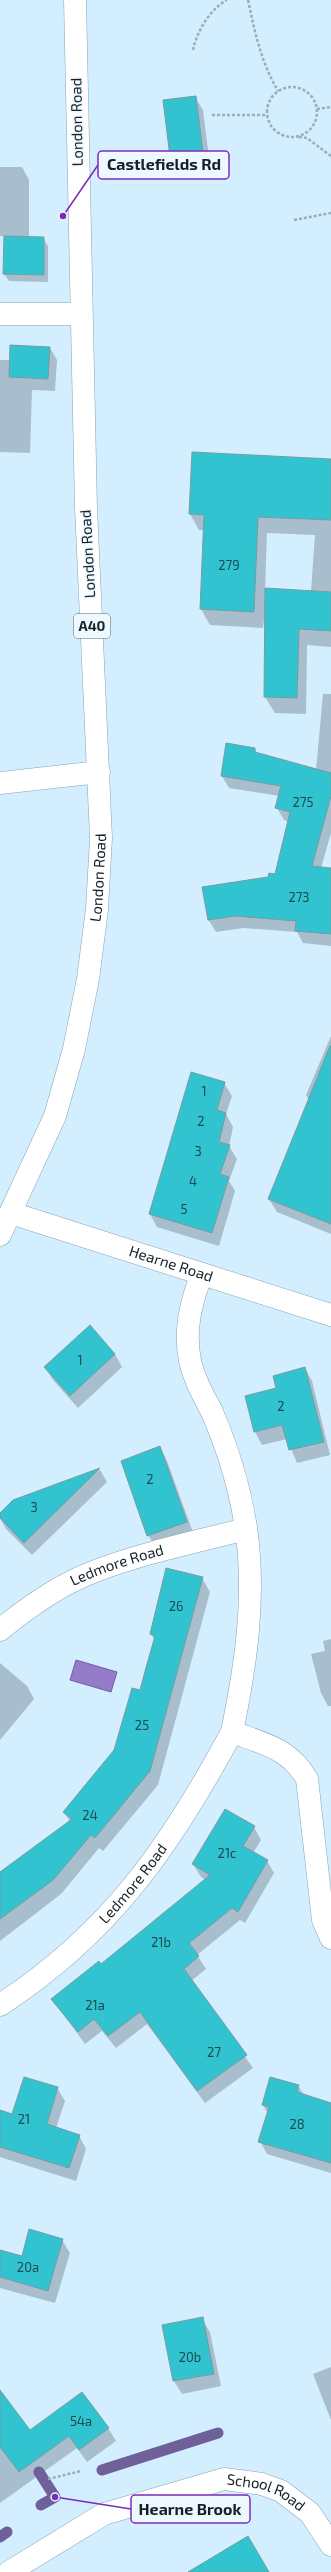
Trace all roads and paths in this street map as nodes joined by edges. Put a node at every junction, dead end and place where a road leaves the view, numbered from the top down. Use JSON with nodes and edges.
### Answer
{"nodes":[{"id":1,"x":75,"y":0,"type":"edge"},
{"id":2,"x":228,"y":0,"type":"edge"},
{"id":3,"x":248,"y":0,"type":"edge"},
{"id":4,"x":193,"y":50,"type":"dead end"},
{"id":5,"x":278,"y":91,"type":"junction"},
{"id":6,"x":331,"y":107,"type":"edge"},
{"id":7,"x":317,"y":109,"type":"junction"},
{"id":8,"x":212,"y":115,"type":"dead end"},
{"id":9,"x":267,"y":115,"type":"junction"},
{"id":10,"x":299,"y":137,"type":"junction"},
{"id":11,"x":331,"y":156,"type":"edge"},
{"id":12,"x":331,"y":213,"type":"edge"},
{"id":13,"x":294,"y":220,"type":"dead end"},
{"id":14,"x":0,"y":314,"type":"edge"},
{"id":15,"x":81,"y":314,"type":"junction"},
{"id":16,"x":99,"y":772,"type":"junction"},
{"id":17,"x":0,"y":783,"type":"edge"},
{"id":18,"x":11,"y":1213,"type":"junction"},
{"id":19,"x":0,"y":1235,"type":"edge"},
{"id":20,"x":202,"y":1274,"type":"junction"},
{"id":21,"x":331,"y":1315,"type":"edge"},
{"id":22,"x":246,"y":1529,"type":"junction"},
{"id":23,"x":0,"y":1630,"type":"edge"},
{"id":24,"x":232,"y":1732,"type":"junction"},
{"id":25,"x":331,"y":1938,"type":"edge"},
{"id":26,"x":0,"y":2005,"type":"edge"},
{"id":27,"x":81,"y":2471,"type":"dead end"},
{"id":28,"x":48,"y":2479,"type":"dead end"},
{"id":29,"x":331,"y":2545,"type":"edge"},
{"id":30,"x":9,"y":2572,"type":"edge"}],
"edges":[{"from":1,"to":15,"type":"main road","name":"London Road","number":"A40"},
{"from":2,"to":4,"type":"path"},
{"from":3,"to":5,"type":"path"},
{"from":5,"to":7,"type":"path"},
{"from":5,"to":9,"type":"path"},
{"from":6,"to":7,"type":"path"},
{"from":7,"to":10,"type":"path"},
{"from":8,"to":9,"type":"path"},
{"from":9,"to":10,"type":"path"},
{"from":10,"to":11,"type":"path"},
{"from":12,"to":13,"type":"path"},
{"from":14,"to":15,"type":"main road"},
{"from":15,"to":16,"type":"main road","name":"London Road","number":"A40"},
{"from":16,"to":17,"type":"main road"},
{"from":16,"to":18,"type":"main road","name":"London Road","number":"A40"},
{"from":18,"to":19,"type":"main road","name":"London Road","number":"A40"},
{"from":18,"to":20,"type":"main road","name":"Hearne Road"},
{"from":20,"to":21,"type":"main road","name":"Hearne Road"},
{"from":20,"to":22,"type":"main road","name":"Ledmore Road"},
{"from":22,"to":23,"type":"main road","name":"Ledmore Road"},
{"from":22,"to":24,"type":"main road","name":"Ledmore Road"},
{"from":24,"to":25,"type":"main road"},
{"from":24,"to":26,"type":"main road","name":"Ledmore Road"},
{"from":27,"to":28,"type":"path"},
{"from":29,"to":30,"type":"main road","name":"School Road"}]}
